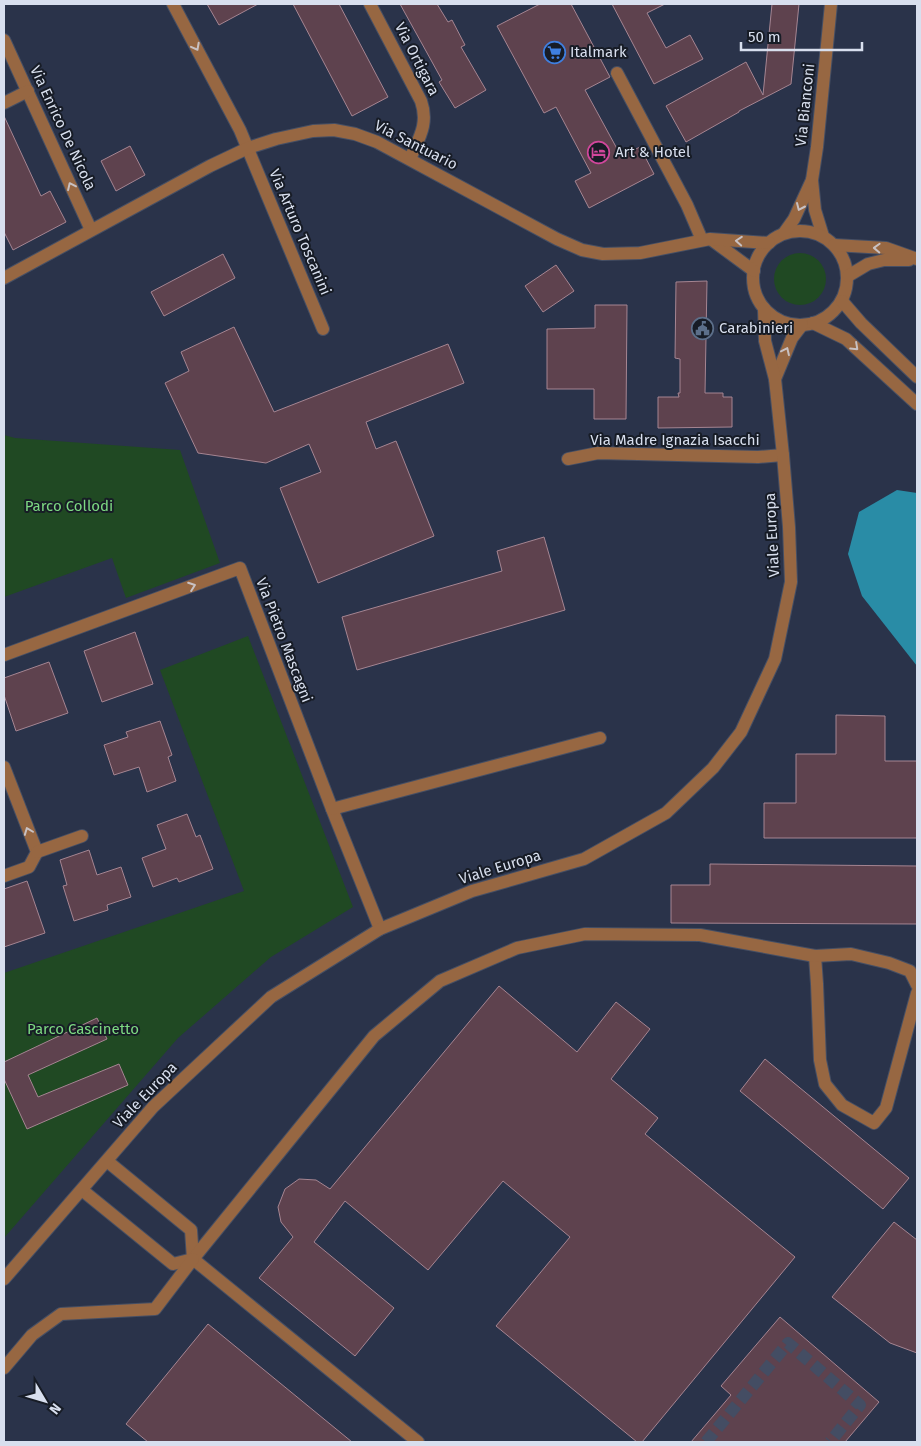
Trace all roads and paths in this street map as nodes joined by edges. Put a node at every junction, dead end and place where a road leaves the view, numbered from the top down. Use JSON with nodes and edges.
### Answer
{"nodes":[{"id":1,"x":173,"y":4,"type":"edge"},
{"id":2,"x":370,"y":4,"type":"edge"},
{"id":3,"x":831,"y":4,"type":"edge"},
{"id":4,"x":4,"y":40,"type":"edge"},
{"id":5,"x":617,"y":74,"type":"dead end"},
{"id":6,"x":28,"y":91,"type":"junction"},
{"id":7,"x":4,"y":103,"type":"edge"},
{"id":8,"x":248,"y":148,"type":"junction"},
{"id":9,"x":410,"y":159,"type":"junction"},
{"id":10,"x":812,"y":180,"type":"junction"},
{"id":11,"x":91,"y":230,"type":"junction"},
{"id":12,"x":784,"y":233,"type":"junction"},
{"id":13,"x":823,"y":236,"type":"junction"},
{"id":14,"x":706,"y":239,"type":"junction"},
{"id":15,"x":769,"y":243,"type":"junction"},
{"id":16,"x":834,"y":245,"type":"junction"},
{"id":17,"x":917,"y":259,"type":"edge"},
{"id":18,"x":754,"y":271,"type":"junction"},
{"id":19,"x":848,"y":276,"type":"junction"},
{"id":20,"x":4,"y":278,"type":"edge"},
{"id":21,"x":842,"y":301,"type":"junction"},
{"id":22,"x":764,"y":308,"type":"junction"},
{"id":23,"x":808,"y":324,"type":"junction"},
{"id":24,"x":323,"y":329,"type":"dead end"},
{"id":25,"x":917,"y":377,"type":"edge"},
{"id":26,"x":775,"y":379,"type":"junction"},
{"id":27,"x":917,"y":404,"type":"edge"},
{"id":28,"x":783,"y":455,"type":"junction"},
{"id":29,"x":568,"y":459,"type":"dead end"},
{"id":30,"x":4,"y":655,"type":"edge"},
{"id":31,"x":600,"y":738,"type":"dead end"},
{"id":32,"x":4,"y":766,"type":"edge"},
{"id":33,"x":332,"y":809,"type":"junction"},
{"id":34,"x":82,"y":836,"type":"dead end"},
{"id":35,"x":37,"y":852,"type":"junction"},
{"id":36,"x":4,"y":876,"type":"edge"},
{"id":37,"x":380,"y":929,"type":"junction"},
{"id":38,"x":815,"y":956,"type":"junction"},
{"id":39,"x":917,"y":985,"type":"edge"},
{"id":40,"x":917,"y":993,"type":"edge"},
{"id":41,"x":107,"y":1161,"type":"junction"},
{"id":42,"x":82,"y":1190,"type":"junction"},
{"id":43,"x":193,"y":1259,"type":"junction"},
{"id":44,"x":4,"y":1280,"type":"edge"},
{"id":45,"x":4,"y":1368,"type":"edge"},
{"id":46,"x":418,"y":1442,"type":"edge"}],
"edges":[{"from":1,"to":8,"type":"street","name":"Via Arturo Toscanini","one_way":true},
{"from":2,"to":9,"type":"street","name":"Via Ortigara"},
{"from":3,"to":10,"type":"street","name":"Via Bianconi"},
{"from":4,"to":6,"type":"street","name":"Via Enrico De Nicola"},
{"from":5,"to":14,"type":"street"},
{"from":6,"to":7,"type":"street"},
{"from":11,"to":6,"type":"street","name":"Via Enrico De Nicola","one_way":true},
{"from":8,"to":9,"type":"street","name":"Via Santuario"},
{"from":8,"to":11,"type":"street","name":"Via Santuario"},
{"from":8,"to":24,"type":"street","name":"Via Arturo Toscanini"},
{"from":9,"to":14,"type":"street","name":"Via Santuario"},
{"from":10,"to":12,"type":"street","name":"Via Bianconi","one_way":true},
{"from":10,"to":13,"type":"street","name":"Via Bianconi"},
{"from":11,"to":20,"type":"street","name":"Via Santuario"},
{"from":12,"to":13,"type":"street"},
{"from":12,"to":15,"type":"street"},
{"from":13,"to":16,"type":"street"},
{"from":15,"to":14,"type":"street","name":"Via Santuario","one_way":true},
{"from":14,"to":18,"type":"street"},
{"from":15,"to":18,"type":"street"},
{"from":17,"to":16,"type":"street","one_way":true},
{"from":16,"to":19,"type":"street"},
{"from":17,"to":19,"type":"street"},
{"from":18,"to":22,"type":"street"},
{"from":19,"to":21,"type":"street"},
{"from":21,"to":23,"type":"street"},
{"from":21,"to":25,"type":"street"},
{"from":22,"to":23,"type":"street"},
{"from":22,"to":26,"type":"street","name":"Viale Europa"},
{"from":26,"to":23,"type":"street","name":"Viale Europa","one_way":true},
{"from":23,"to":27,"type":"street","one_way":true},
{"from":26,"to":28,"type":"street","name":"Viale Europa"},
{"from":28,"to":29,"type":"street","name":"Via Madre Ignazia Isacchi"},
{"from":28,"to":37,"type":"street","name":"Viale Europa"},
{"from":30,"to":33,"type":"street","name":"Via Pietro Mascagni","one_way":true},
{"from":31,"to":33,"type":"street"},
{"from":35,"to":32,"type":"street","one_way":true},
{"from":33,"to":37,"type":"street","name":"Via Pietro Mascagni"},
{"from":34,"to":35,"type":"street"},
{"from":35,"to":36,"type":"street"},
{"from":37,"to":41,"type":"street","name":"Viale Europa"},
{"from":38,"to":39,"type":"street"},
{"from":38,"to":40,"type":"street"},
{"from":38,"to":43,"type":"street"},
{"from":41,"to":42,"type":"street","name":"Viale Europa"},
{"from":41,"to":43,"type":"street"},
{"from":42,"to":43,"type":"street"},
{"from":42,"to":44,"type":"street","name":"Viale Europa"},
{"from":43,"to":45,"type":"street"},
{"from":43,"to":46,"type":"street"}]}
